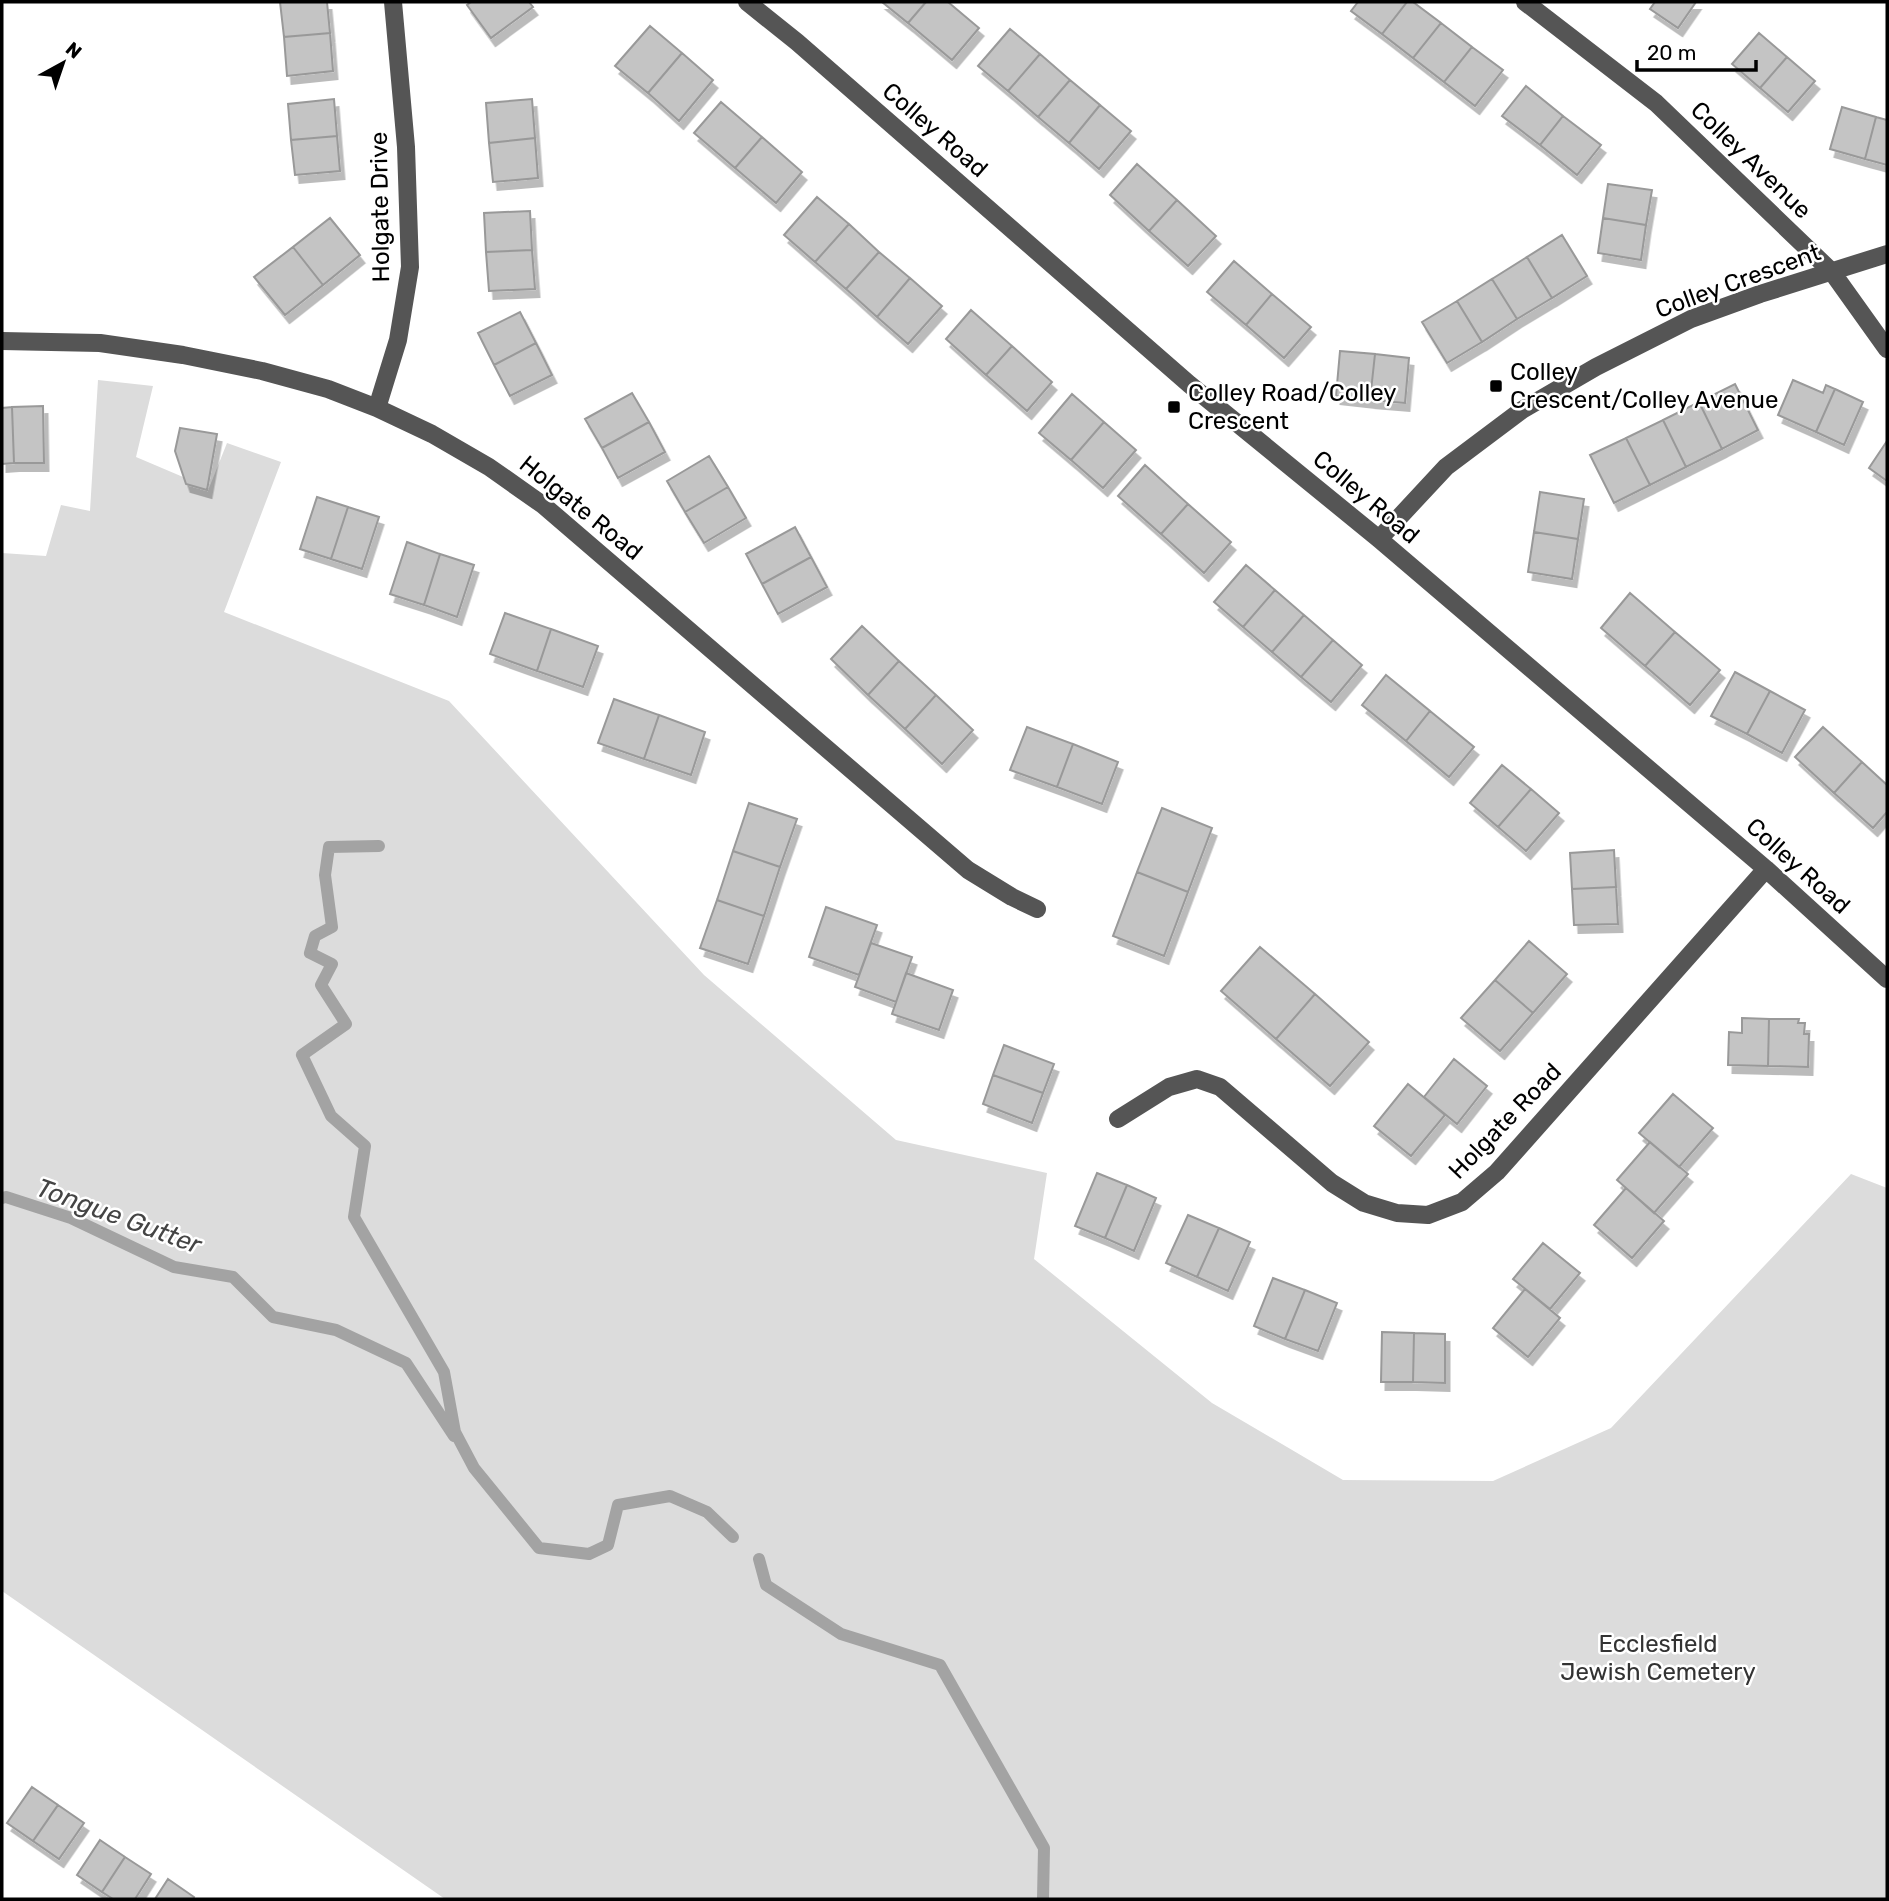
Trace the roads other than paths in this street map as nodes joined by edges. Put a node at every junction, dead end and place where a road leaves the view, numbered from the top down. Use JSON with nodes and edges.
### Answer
{"nodes":[{"id":1,"x":393,"y":2,"type":"edge"},
{"id":2,"x":747,"y":2,"type":"edge"},
{"id":3,"x":1525,"y":2,"type":"edge"},
{"id":4,"x":1887,"y":254,"type":"edge"},
{"id":5,"x":1832,"y":272,"type":"junction"},
{"id":6,"x":2,"y":341,"type":"edge"},
{"id":7,"x":1887,"y":349,"type":"edge"},
{"id":8,"x":377,"y":408,"type":"junction"},
{"id":9,"x":1379,"y":539,"type":"junction"},
{"id":10,"x":1766,"y":869,"type":"junction"},
{"id":11,"x":1037,"y":909,"type":"dead end"},
{"id":12,"x":1887,"y":979,"type":"edge"},
{"id":13,"x":1118,"y":1119,"type":"dead end"}],
"edges":[{"from":1,"to":8,"type":"street","name":"Holgate Drive"},
{"from":2,"to":9,"type":"street","name":"Colley Road"},
{"from":3,"to":5,"type":"street","name":"Colley Avenue"},
{"from":4,"to":5,"type":"street","name":"Colley Crescent"},
{"from":5,"to":7,"type":"street","name":"Colley Avenue"},
{"from":5,"to":9,"type":"street","name":"Colley Crescent"},
{"from":6,"to":8,"type":"street","name":"Holgate Road"},
{"from":8,"to":11,"type":"street","name":"Holgate Road"},
{"from":9,"to":10,"type":"street","name":"Colley Road"},
{"from":10,"to":12,"type":"street","name":"Colley Road"},
{"from":10,"to":13,"type":"street","name":"Holgate Road"}]}
